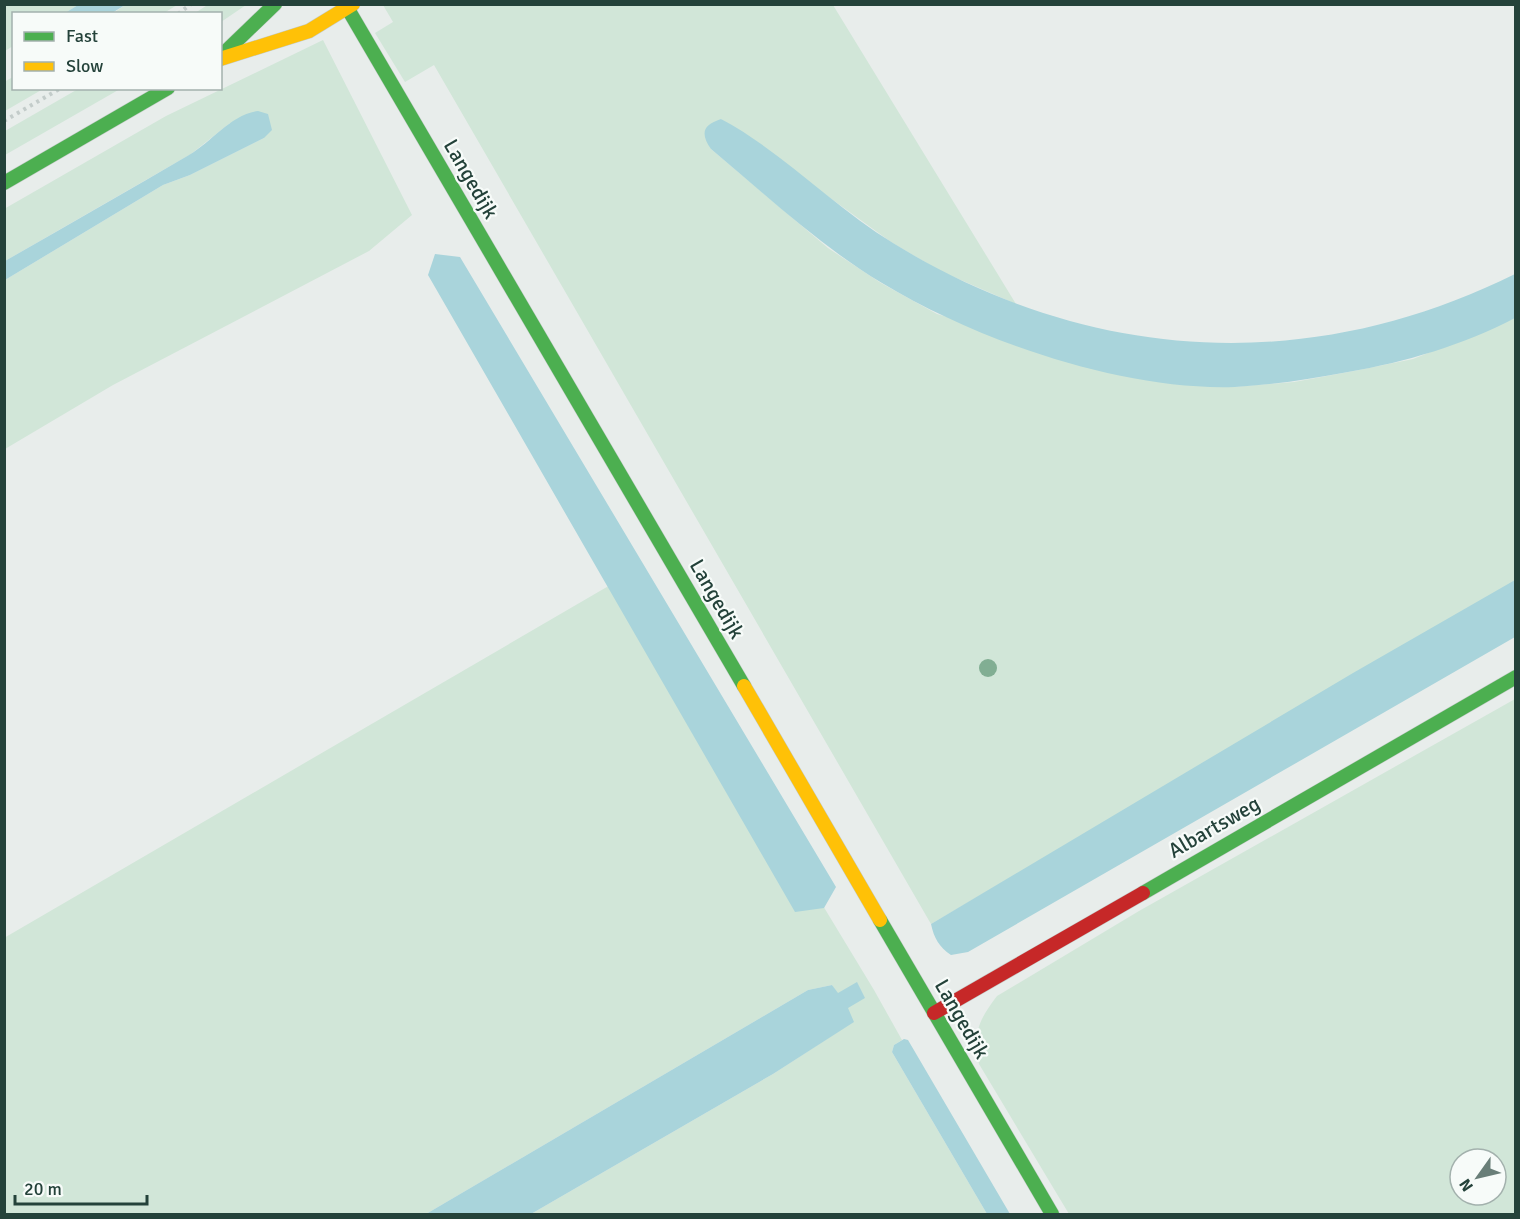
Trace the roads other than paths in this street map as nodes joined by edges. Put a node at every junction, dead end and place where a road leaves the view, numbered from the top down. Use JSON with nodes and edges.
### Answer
{"nodes":[{"id":1,"x":275,"y":4,"type":"edge"},
{"id":2,"x":348,"y":6,"type":"edge"},
{"id":3,"x":222,"y":56,"type":"edge"},
{"id":4,"x":222,"y":57,"type":"edge"},
{"id":5,"x":165,"y":90,"type":"edge"},
{"id":6,"x":4,"y":183,"type":"edge"},
{"id":7,"x":1515,"y":678,"type":"edge"},
{"id":8,"x":934,"y":1013,"type":"junction"},
{"id":9,"x":1052,"y":1215,"type":"edge"}],
"edges":[{"from":1,"to":3,"type":"street"},
{"from":2,"to":4,"type":"street"},
{"from":2,"to":8,"type":"street","name":"Langedijk"},
{"from":5,"to":6,"type":"street"},
{"from":7,"to":8,"type":"street","name":"Albartsweg"},
{"from":8,"to":9,"type":"street","name":"Langedijk"}]}
